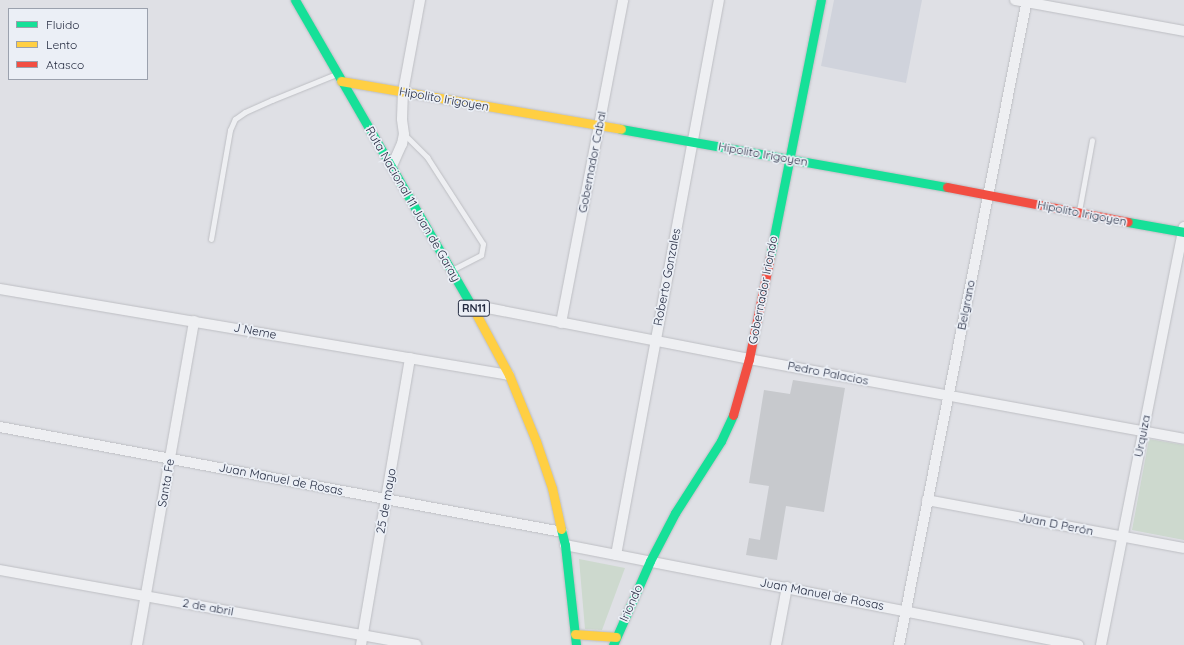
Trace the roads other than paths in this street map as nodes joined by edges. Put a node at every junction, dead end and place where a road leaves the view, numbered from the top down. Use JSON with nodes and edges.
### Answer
{"nodes":[{"id":1,"x":296,"y":0,"type":"edge"},
{"id":2,"x":420,"y":0,"type":"edge"},
{"id":3,"x":623,"y":0,"type":"edge"},
{"id":4,"x":718,"y":0,"type":"edge"},
{"id":5,"x":821,"y":0,"type":"edge"},
{"id":6,"x":1015,"y":0,"type":"edge"},
{"id":7,"x":1027,"y":1,"type":"edge"},
{"id":8,"x":1184,"y":31,"type":"edge"},
{"id":9,"x":339,"y":77,"type":"junction"},
{"id":10,"x":403,"y":92,"type":"junction"},
{"id":11,"x":599,"y":126,"type":"junction"},
{"id":12,"x":404,"y":134,"type":"junction"},
{"id":13,"x":1092,"y":140,"type":"dead end"},
{"id":14,"x":692,"y":142,"type":"junction"},
{"id":15,"x":790,"y":158,"type":"junction"},
{"id":16,"x":392,"y":166,"type":"junction"},
{"id":17,"x":988,"y":195,"type":"junction"},
{"id":18,"x":1079,"y":212,"type":"junction"},
{"id":19,"x":1184,"y":230,"type":"edge"},
{"id":20,"x":211,"y":239,"type":"dead end"},
{"id":21,"x":452,"y":270,"type":"junction"},
{"id":22,"x":0,"y":289,"type":"edge"},
{"id":23,"x":472,"y":305,"type":"junction"},
{"id":24,"x":194,"y":321,"type":"junction"},
{"id":25,"x":561,"y":323,"type":"junction"},
{"id":26,"x":655,"y":341,"type":"junction"},
{"id":27,"x":410,"y":358,"type":"junction"},
{"id":28,"x":749,"y":359,"type":"junction"},
{"id":29,"x":509,"y":376,"type":"junction"},
{"id":30,"x":948,"y":396,"type":"junction"},
{"id":31,"x":0,"y":426,"type":"edge"},
{"id":32,"x":1143,"y":432,"type":"junction"},
{"id":33,"x":1184,"y":439,"type":"edge"},
{"id":34,"x":170,"y":458,"type":"junction"},
{"id":35,"x":386,"y":499,"type":"junction"},
{"id":36,"x":927,"y":500,"type":"junction"},
{"id":37,"x":562,"y":532,"type":"junction"},
{"id":38,"x":1122,"y":536,"type":"junction"},
{"id":39,"x":565,"y":545,"type":"junction"},
{"id":40,"x":1184,"y":548,"type":"edge"},
{"id":41,"x":616,"y":555,"type":"junction"},
{"id":42,"x":650,"y":561,"type":"junction"},
{"id":43,"x":0,"y":570,"type":"edge"},
{"id":44,"x":787,"y":587,"type":"junction"},
{"id":45,"x":146,"y":596,"type":"junction"},
{"id":46,"x":905,"y":610,"type":"junction"},
{"id":47,"x":575,"y":634,"type":"junction"},
{"id":48,"x":362,"y":640,"type":"edge"},
{"id":49,"x":614,"y":641,"type":"edge"},
{"id":50,"x":137,"y":645,"type":"edge"},
{"id":51,"x":416,"y":645,"type":"edge"},
{"id":52,"x":576,"y":645,"type":"edge"},
{"id":53,"x":776,"y":645,"type":"edge"},
{"id":54,"x":899,"y":645,"type":"edge"},
{"id":55,"x":1078,"y":645,"type":"edge"},
{"id":56,"x":1101,"y":645,"type":"edge"}],
"edges":[{"from":1,"to":9,"type":"main road","name":"Ruta Nacional 11 Juan de Garay","number":"RN11"},
{"from":2,"to":10,"type":"street"},
{"from":3,"to":11,"type":"street","name":"Gobernador Cabal"},
{"from":4,"to":14,"type":"street","name":"Roberto Gonzales"},
{"from":5,"to":15,"type":"main road","name":"Gobernador Iriondo"},
{"from":6,"to":7,"type":"street"},
{"from":7,"to":8,"type":"street"},
{"from":7,"to":17,"type":"street","name":"Belgrano"},
{"from":9,"to":10,"type":"main road","name":"Hipolito Irigoyen"},
{"from":9,"to":16,"type":"main road","name":"Ruta Nacional 11 Juan de Garay","number":"RN11"},
{"from":9,"to":20,"type":"lane"},
{"from":10,"to":11,"type":"main road","name":"Hipolito Irigoyen"},
{"from":10,"to":12,"type":"street"},
{"from":11,"to":14,"type":"main road","name":"Hipolito Irigoyen"},
{"from":11,"to":25,"type":"street","name":"Gobernador Cabal"},
{"from":12,"to":16,"type":"street"},
{"from":12,"to":21,"type":"lane"},
{"from":13,"to":18,"type":"lane"},
{"from":14,"to":15,"type":"main road","name":"Hipolito Irigoyen"},
{"from":14,"to":26,"type":"street","name":"Roberto Gonzales"},
{"from":15,"to":17,"type":"main road","name":"Hipolito Irigoyen"},
{"from":15,"to":28,"type":"main road","name":"Gobernador Iriondo"},
{"from":16,"to":21,"type":"main road","name":"Ruta Nacional 11 Juan de Garay","number":"RN11"},
{"from":17,"to":18,"type":"main road","name":"Hipolito Irigoyen"},
{"from":17,"to":30,"type":"street","name":"Belgrano"},
{"from":18,"to":19,"type":"main road","name":"Hipolito Irigoyen"},
{"from":19,"to":32,"type":"street","name":"Urquiza"},
{"from":21,"to":23,"type":"main road","name":"Ruta Nacional 11 Juan de Garay","number":"RN11"},
{"from":22,"to":24,"type":"street","name":"J Neme"},
{"from":23,"to":25,"type":"street","name":"Pedro Palacios"},
{"from":23,"to":29,"type":"main road","name":"Ruta Nacional 11 Juan de Garay","number":"RN11"},
{"from":24,"to":27,"type":"street","name":"J Neme"},
{"from":24,"to":34,"type":"street","name":"Santa Fe"},
{"from":25,"to":26,"type":"street","name":"Pedro Palacios"},
{"from":26,"to":28,"type":"street","name":"Pedro Palacios"},
{"from":26,"to":41,"type":"street","name":"Roberto Gonzales"},
{"from":27,"to":29,"type":"street","name":"J Neme"},
{"from":27,"to":35,"type":"street","name":"25 de mayo"},
{"from":28,"to":30,"type":"street","name":"Pedro Palacios"},
{"from":28,"to":42,"type":"main road","name":"Gobernador Iriondo"},
{"from":29,"to":37,"type":"main road","name":"Ruta Nacional 11 Juan de Garay","number":"RN11"},
{"from":30,"to":32,"type":"street","name":"Pedro Palacios"},
{"from":30,"to":36,"type":"street","name":"Belgrano"},
{"from":31,"to":34,"type":"street","name":"Juan Manuel de Rosas"},
{"from":32,"to":33,"type":"street","name":"Pedro Palacios"},
{"from":32,"to":38,"type":"street","name":"Urquiza"},
{"from":34,"to":35,"type":"street","name":"Juan Manuel de Rosas"},
{"from":34,"to":45,"type":"street","name":"Santa Fe"},
{"from":35,"to":37,"type":"street","name":"Juan Manuel de Rosas"},
{"from":35,"to":48,"type":"street","name":"25 de mayo"},
{"from":36,"to":38,"type":"street","name":"Juan D Perón"},
{"from":36,"to":46,"type":"street","name":"Belgrano"},
{"from":37,"to":39,"type":"main road","name":"Ruta Nacional 11 Juan de Garay","number":"RN11"},
{"from":38,"to":40,"type":"street","name":"Juan D Perón"},
{"from":38,"to":56,"type":"street","name":"Urquiza"},
{"from":39,"to":41,"type":"street","name":"Juan Manuel de Rosas"},
{"from":39,"to":47,"type":"main road","name":"Ruta Nacional 11 Juan de Garay","number":"RN11"},
{"from":41,"to":42,"type":"street","name":"Juan Manuel de Rosas"},
{"from":42,"to":44,"type":"street","name":"Juan Manuel de Rosas"},
{"from":42,"to":49,"type":"main road","name":"Iriondo"},
{"from":43,"to":45,"type":"street","name":"2 de abril"},
{"from":44,"to":46,"type":"street","name":"Juan Manuel de Rosas"},
{"from":44,"to":53,"type":"street"},
{"from":45,"to":48,"type":"street","name":"2 de abril"},
{"from":45,"to":50,"type":"street","name":"Santa Fe"},
{"from":46,"to":54,"type":"street","name":"Belgrano"},
{"from":46,"to":55,"type":"street","name":"Juan Manuel de Rosas"},
{"from":47,"to":49,"type":"main road"},
{"from":47,"to":52,"type":"main road","name":"Ruta Nacional 11 Juan de Garay","number":"RN11"},
{"from":48,"to":51,"type":"street","name":"2 de abril"}]}
